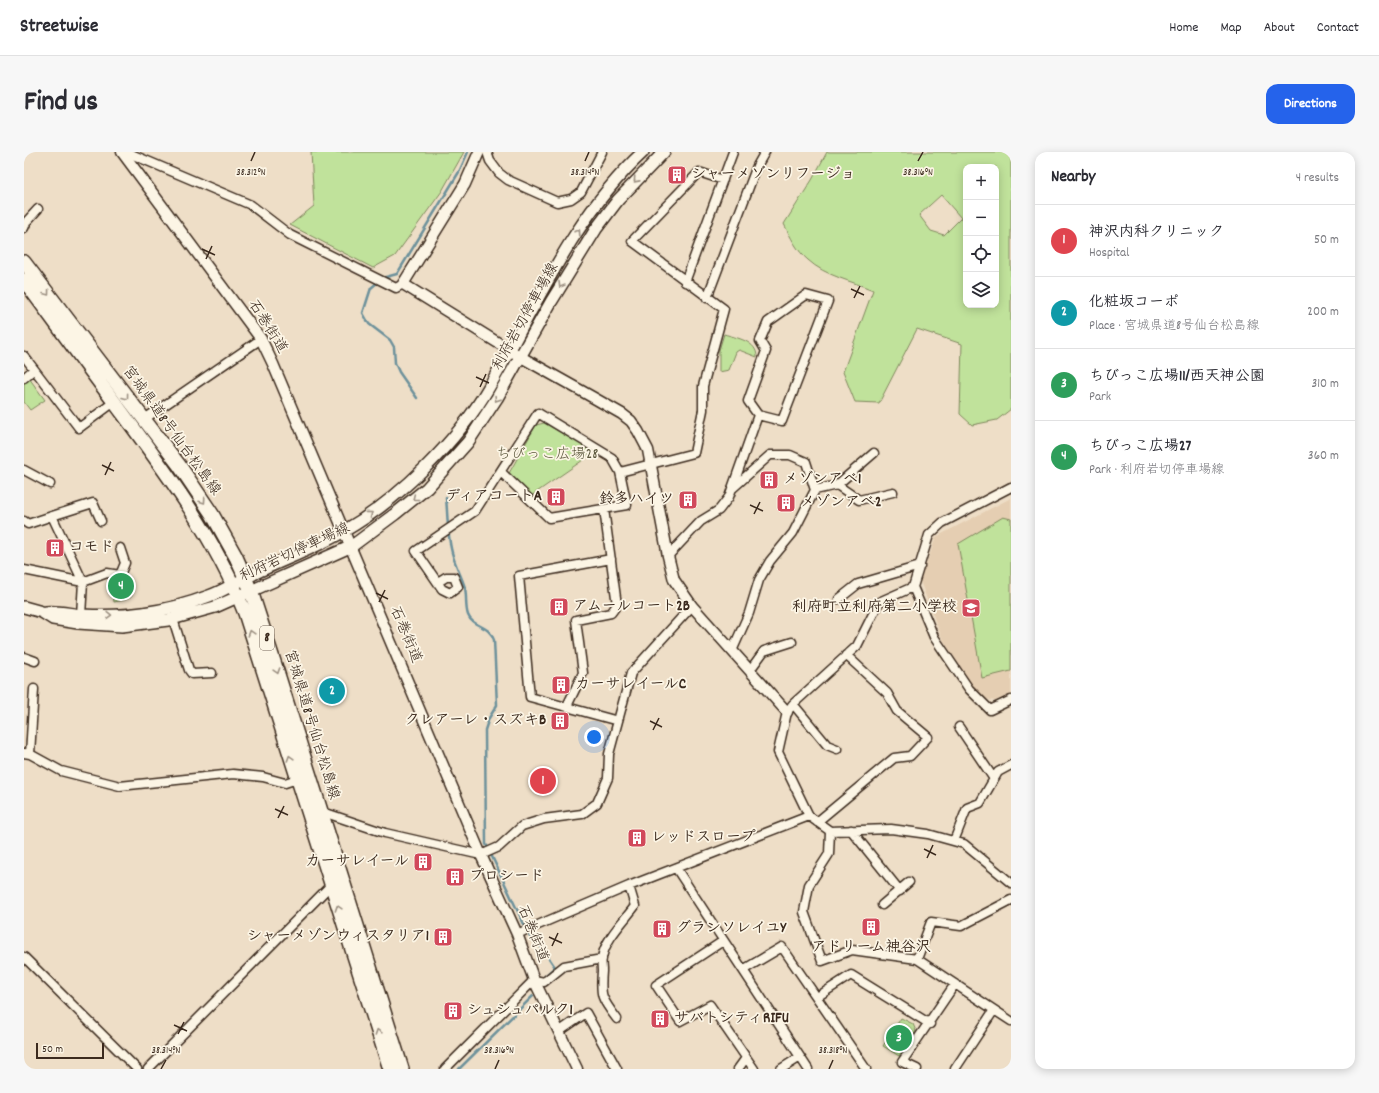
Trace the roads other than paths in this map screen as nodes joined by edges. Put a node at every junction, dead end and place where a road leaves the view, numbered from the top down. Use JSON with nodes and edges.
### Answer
{"nodes":[{"id":1,"x":479,"y":152,"type":"edge"},
{"id":2,"x":487,"y":152,"type":"edge"},
{"id":3,"x":602,"y":152,"type":"edge"},
{"id":4,"x":643,"y":152,"type":"edge"},
{"id":5,"x":664,"y":152,"type":"edge"},
{"id":6,"x":733,"y":152,"type":"edge"},
{"id":7,"x":765,"y":152,"type":"edge"},
{"id":8,"x":123,"y":153,"type":"edge"},
{"id":9,"x":723,"y":180,"type":"junction"},
{"id":10,"x":38,"y":209,"type":"dead end"},
{"id":11,"x":24,"y":228,"type":"edge"},
{"id":12,"x":24,"y":262,"type":"edge"},
{"id":13,"x":24,"y":280,"type":"edge"},
{"id":14,"x":685,"y":282,"type":"junction"},
{"id":15,"x":403,"y":284,"type":"junction"},
{"id":16,"x":707,"y":298,"type":"junction"},
{"id":17,"x":261,"y":339,"type":"junction"},
{"id":18,"x":509,"y":350,"type":"junction"},
{"id":19,"x":24,"y":356,"type":"edge"},
{"id":20,"x":520,"y":357,"type":"junction"},
{"id":21,"x":34,"y":369,"type":"junction"},
{"id":22,"x":24,"y":378,"type":"edge"},
{"id":23,"x":114,"y":402,"type":"junction"},
{"id":24,"x":758,"y":415,"type":"junction"},
{"id":25,"x":143,"y":420,"type":"junction"},
{"id":26,"x":874,"y":453,"type":"dead end"},
{"id":27,"x":651,"y":464,"type":"junction"},
{"id":28,"x":24,"y":470,"type":"edge"},
{"id":29,"x":501,"y":472,"type":"junction"},
{"id":30,"x":620,"y":472,"type":"junction"},
{"id":31,"x":50,"y":484,"type":"dead end"},
{"id":32,"x":838,"y":485,"type":"junction"},
{"id":33,"x":1011,"y":487,"type":"edge"},
{"id":34,"x":732,"y":489,"type":"junction"},
{"id":35,"x":815,"y":490,"type":"junction"},
{"id":36,"x":893,"y":492,"type":"dead end"},
{"id":37,"x":604,"y":509,"type":"junction"},
{"id":38,"x":52,"y":516,"type":"junction"},
{"id":39,"x":24,"y":521,"type":"edge"},
{"id":40,"x":100,"y":522,"type":"dead end"},
{"id":41,"x":345,"y":531,"type":"junction"},
{"id":42,"x":352,"y":546,"type":"junction"},
{"id":43,"x":120,"y":548,"type":"dead end"},
{"id":44,"x":668,"y":556,"type":"junction"},
{"id":45,"x":611,"y":559,"type":"junction"},
{"id":46,"x":920,"y":566,"type":"junction"},
{"id":47,"x":24,"y":570,"type":"edge"},
{"id":48,"x":246,"y":578,"type":"junction"},
{"id":49,"x":83,"y":582,"type":"junction"},
{"id":50,"x":438,"y":582,"type":"dead end"},
{"id":51,"x":913,"y":587,"type":"junction"},
{"id":52,"x":235,"y":590,"type":"junction"},
{"id":53,"x":251,"y":590,"type":"junction"},
{"id":54,"x":839,"y":599,"type":"dead end"},
{"id":55,"x":692,"y":606,"type":"junction"},
{"id":56,"x":24,"y":607,"type":"edge"},
{"id":57,"x":42,"y":612,"type":"junction"},
{"id":58,"x":81,"y":615,"type":"junction"},
{"id":59,"x":173,"y":619,"type":"junction"},
{"id":60,"x":792,"y":642,"type":"dead end"},
{"id":61,"x":732,"y":651,"type":"junction"},
{"id":62,"x":846,"y":655,"type":"junction"},
{"id":63,"x":24,"y":657,"type":"edge"},
{"id":64,"x":35,"y":661,"type":"dead end"},
{"id":65,"x":750,"y":670,"type":"junction"},
{"id":66,"x":212,"y":673,"type":"dead end"},
{"id":67,"x":34,"y":689,"type":"dead end"},
{"id":68,"x":1011,"y":700,"type":"edge"},
{"id":69,"x":793,"y":704,"type":"junction"},
{"id":70,"x":566,"y":706,"type":"junction"},
{"id":71,"x":787,"y":712,"type":"junction"},
{"id":72,"x":618,"y":722,"type":"junction"},
{"id":73,"x":959,"y":727,"type":"dead end"},
{"id":74,"x":837,"y":749,"type":"dead end"},
{"id":75,"x":27,"y":754,"type":"edge"},
{"id":76,"x":1011,"y":765,"type":"edge"},
{"id":77,"x":297,"y":779,"type":"junction"},
{"id":78,"x":994,"y":779,"type":"junction"},
{"id":79,"x":320,"y":811,"type":"junction"},
{"id":80,"x":809,"y":816,"type":"junction"},
{"id":81,"x":817,"y":822,"type":"junction"},
{"id":82,"x":851,"y":830,"type":"junction"},
{"id":83,"x":830,"y":831,"type":"junction"},
{"id":84,"x":954,"y":841,"type":"junction"},
{"id":85,"x":483,"y":855,"type":"junction"},
{"id":86,"x":676,"y":868,"type":"junction"},
{"id":87,"x":910,"y":882,"type":"dead end"},
{"id":88,"x":1011,"y":884,"type":"edge"},
{"id":89,"x":330,"y":886,"type":"junction"},
{"id":90,"x":630,"y":886,"type":"junction"},
{"id":91,"x":900,"y":891,"type":"junction"},
{"id":92,"x":1011,"y":900,"type":"edge"},
{"id":93,"x":882,"y":905,"type":"dead end"},
{"id":94,"x":518,"y":933,"type":"junction"},
{"id":95,"x":723,"y":940,"type":"junction"},
{"id":96,"x":24,"y":957,"type":"edge"},
{"id":97,"x":602,"y":959,"type":"junction"},
{"id":98,"x":917,"y":959,"type":"junction"},
{"id":99,"x":743,"y":970,"type":"junction"},
{"id":100,"x":534,"y":980,"type":"junction"},
{"id":101,"x":956,"y":984,"type":"junction"},
{"id":102,"x":817,"y":997,"type":"junction"},
{"id":103,"x":994,"y":1010,"type":"junction"},
{"id":104,"x":617,"y":1019,"type":"dead end"},
{"id":105,"x":1011,"y":1021,"type":"edge"},
{"id":106,"x":930,"y":1024,"type":"junction"},
{"id":107,"x":560,"y":1032,"type":"junction"},
{"id":108,"x":800,"y":1057,"type":"junction"},
{"id":109,"x":746,"y":1058,"type":"junction"},
{"id":110,"x":137,"y":1069,"type":"edge"},
{"id":111,"x":148,"y":1069,"type":"edge"},
{"id":112,"x":390,"y":1069,"type":"edge"},
{"id":113,"x":402,"y":1069,"type":"edge"},
{"id":114,"x":446,"y":1069,"type":"edge"},
{"id":115,"x":577,"y":1069,"type":"edge"},
{"id":116,"x":617,"y":1069,"type":"edge"},
{"id":117,"x":738,"y":1069,"type":"edge"},
{"id":118,"x":754,"y":1069,"type":"edge"},
{"id":119,"x":780,"y":1069,"type":"edge"},
{"id":120,"x":808,"y":1069,"type":"edge"},
{"id":121,"x":866,"y":1069,"type":"edge"},
{"id":122,"x":917,"y":1069,"type":"edge"},
{"id":123,"x":955,"y":1069,"type":"edge"}],
"edges":[{"from":1,"to":15,"type":"street"},
{"from":2,"to":3,"type":"street"},
{"from":18,"to":4,"type":"main road","name":"利府岩切停車場線","one_way":true},
{"from":5,"to":20,"type":"main road","name":"利府岩切停車場線","one_way":true},
{"from":6,"to":9,"type":"street"},
{"from":7,"to":16,"type":"street"},
{"from":8,"to":15,"type":"street"},
{"from":8,"to":17,"type":"street","name":"石巻街道"},
{"from":9,"to":14,"type":"street"},
{"from":9,"to":14,"type":"street"},
{"from":10,"to":11,"type":"street"},
{"from":12,"to":25,"type":"main road","name":"宮城県道8号仙台松島線","number":"8","one_way":true},
{"from":13,"to":23,"type":"main road","name":"宮城県道8号仙台松島線","number":"8"},
{"from":14,"to":16,"type":"street"},
{"from":15,"to":18,"type":"street"},
{"from":16,"to":27,"type":"street"},
{"from":17,"to":25,"type":"street"},
{"from":17,"to":41,"type":"street","name":"石巻街道"},
{"from":18,"to":20,"type":"street"},
{"from":41,"to":18,"type":"main road","name":"利府岩切停車場線","one_way":true},
{"from":19,"to":21,"type":"street"},
{"from":20,"to":27,"type":"street"},
{"from":20,"to":42,"type":"main road","name":"利府岩切停車場線","one_way":true},
{"from":21,"to":22,"type":"street"},
{"from":21,"to":23,"type":"street"},
{"from":23,"to":52,"type":"main road","name":"宮城県道8号仙台松島線","number":"8"},
{"from":24,"to":24,"type":"street"},
{"from":24,"to":34,"type":"street"},
{"from":25,"to":48,"type":"main road","name":"宮城県道8号仙台松島線","number":"8","one_way":true},
{"from":26,"to":32,"type":"street"},
{"from":27,"to":30,"type":"street"},
{"from":27,"to":44,"type":"street"},
{"from":28,"to":31,"type":"street"},
{"from":29,"to":30,"type":"street"},
{"from":29,"to":37,"type":"street"},
{"from":29,"to":50,"type":"street"},
{"from":30,"to":37,"type":"street"},
{"from":32,"to":35,"type":"street"},
{"from":32,"to":36,"type":"street"},
{"from":33,"to":46,"type":"street"},
{"from":34,"to":35,"type":"street"},
{"from":34,"to":44,"type":"street"},
{"from":35,"to":61,"type":"street"},
{"from":37,"to":45,"type":"street"},
{"from":38,"to":39,"type":"street"},
{"from":38,"to":40,"type":"street"},
{"from":38,"to":49,"type":"street"},
{"from":41,"to":42,"type":"street","name":"石巻街道"},
{"from":41,"to":48,"type":"main road","name":"利府岩切停車場線"},
{"from":42,"to":53,"type":"main road","name":"利府岩切停車場線"},
{"from":42,"to":85,"type":"street","name":"石巻街道"},
{"from":43,"to":49,"type":"street"},
{"from":44,"to":55,"type":"street"},
{"from":45,"to":70,"type":"street"},
{"from":45,"to":70,"type":"street"},
{"from":46,"to":51,"type":"street"},
{"from":46,"to":54,"type":"street"},
{"from":47,"to":49,"type":"street"},
{"from":48,"to":52,"type":"main road","name":"利府岩切停車場線"},
{"from":48,"to":53,"type":"main road","name":"宮城県道8号仙台松島線","number":"8"},
{"from":49,"to":58,"type":"street"},
{"from":51,"to":62,"type":"street"},
{"from":51,"to":68,"type":"street"},
{"from":52,"to":53,"type":"main road","name":"利府岩切停車場線"},
{"from":58,"to":52,"type":"main road","name":"利府岩切停車場線","one_way":true},
{"from":52,"to":59,"type":"main road","name":"利府岩切停車場線"},
{"from":77,"to":52,"type":"main road","name":"宮城県道8号仙台松島線","number":"8","one_way":true},
{"from":53,"to":79,"type":"main road","name":"宮城県道8号仙台松島線","number":"8","one_way":true},
{"from":55,"to":61,"type":"street"},
{"from":55,"to":72,"type":"street"},
{"from":56,"to":57,"type":"main road","name":"利府岩切停車場線"},
{"from":57,"to":58,"type":"main road","name":"利府岩切停車場線"},
{"from":57,"to":59,"type":"main road","name":"利府岩切停車場線"},
{"from":59,"to":66,"type":"street"},
{"from":60,"to":65,"type":"street"},
{"from":61,"to":65,"type":"street"},
{"from":62,"to":69,"type":"street"},
{"from":62,"to":81,"type":"street"},
{"from":63,"to":64,"type":"street"},
{"from":65,"to":71,"type":"street"},
{"from":67,"to":75,"type":"street"},
{"from":69,"to":71,"type":"street"},
{"from":69,"to":74,"type":"street"},
{"from":70,"to":72,"type":"street"},
{"from":71,"to":80,"type":"street"},
{"from":72,"to":85,"type":"street"},
{"from":73,"to":78,"type":"street"},
{"from":75,"to":77,"type":"street"},
{"from":76,"to":78,"type":"street"},
{"from":77,"to":89,"type":"main road","name":"宮城県道8号仙台松島線","number":"8"},
{"from":78,"to":84,"type":"street"},
{"from":79,"to":85,"type":"street"},
{"from":79,"to":113,"type":"main road","name":"宮城県道8号仙台松島線","number":"8"},
{"from":80,"to":81,"type":"street"},
{"from":80,"to":86,"type":"street"},
{"from":81,"to":83,"type":"street"},
{"from":82,"to":83,"type":"street"},
{"from":82,"to":84,"type":"street"},
{"from":82,"to":91,"type":"street"},
{"from":83,"to":98,"type":"street"},
{"from":84,"to":88,"type":"street"},
{"from":85,"to":94,"type":"street","name":"石巻街道"},
{"from":86,"to":90,"type":"street"},
{"from":86,"to":95,"type":"street"},
{"from":87,"to":91,"type":"street"},
{"from":89,"to":111,"type":"street"},
{"from":112,"to":89,"type":"main road","name":"宮城県道8号仙台松島線","number":"8","one_way":true},
{"from":90,"to":94,"type":"street"},
{"from":90,"to":97,"type":"street"},
{"from":91,"to":93,"type":"street"},
{"from":92,"to":98,"type":"street"},
{"from":94,"to":100,"type":"street","name":"石巻街道"},
{"from":95,"to":99,"type":"street"},
{"from":95,"to":109,"type":"street"},
{"from":96,"to":110,"type":"street"},
{"from":97,"to":100,"type":"street"},
{"from":97,"to":104,"type":"street"},
{"from":98,"to":101,"type":"street"},
{"from":99,"to":102,"type":"street"},
{"from":99,"to":108,"type":"street"},
{"from":100,"to":107,"type":"street","name":"石巻街道"},
{"from":100,"to":114,"type":"street"},
{"from":101,"to":103,"type":"street"},
{"from":101,"to":106,"type":"street"},
{"from":102,"to":106,"type":"street"},
{"from":102,"to":121,"type":"street"},
{"from":103,"to":105,"type":"street"},
{"from":103,"to":123,"type":"street"},
{"from":106,"to":122,"type":"street"},
{"from":107,"to":115,"type":"street","name":"石巻街道"},
{"from":107,"to":116,"type":"street"},
{"from":108,"to":119,"type":"street"},
{"from":108,"to":120,"type":"street"},
{"from":109,"to":117,"type":"street"},
{"from":109,"to":118,"type":"street"}]}
